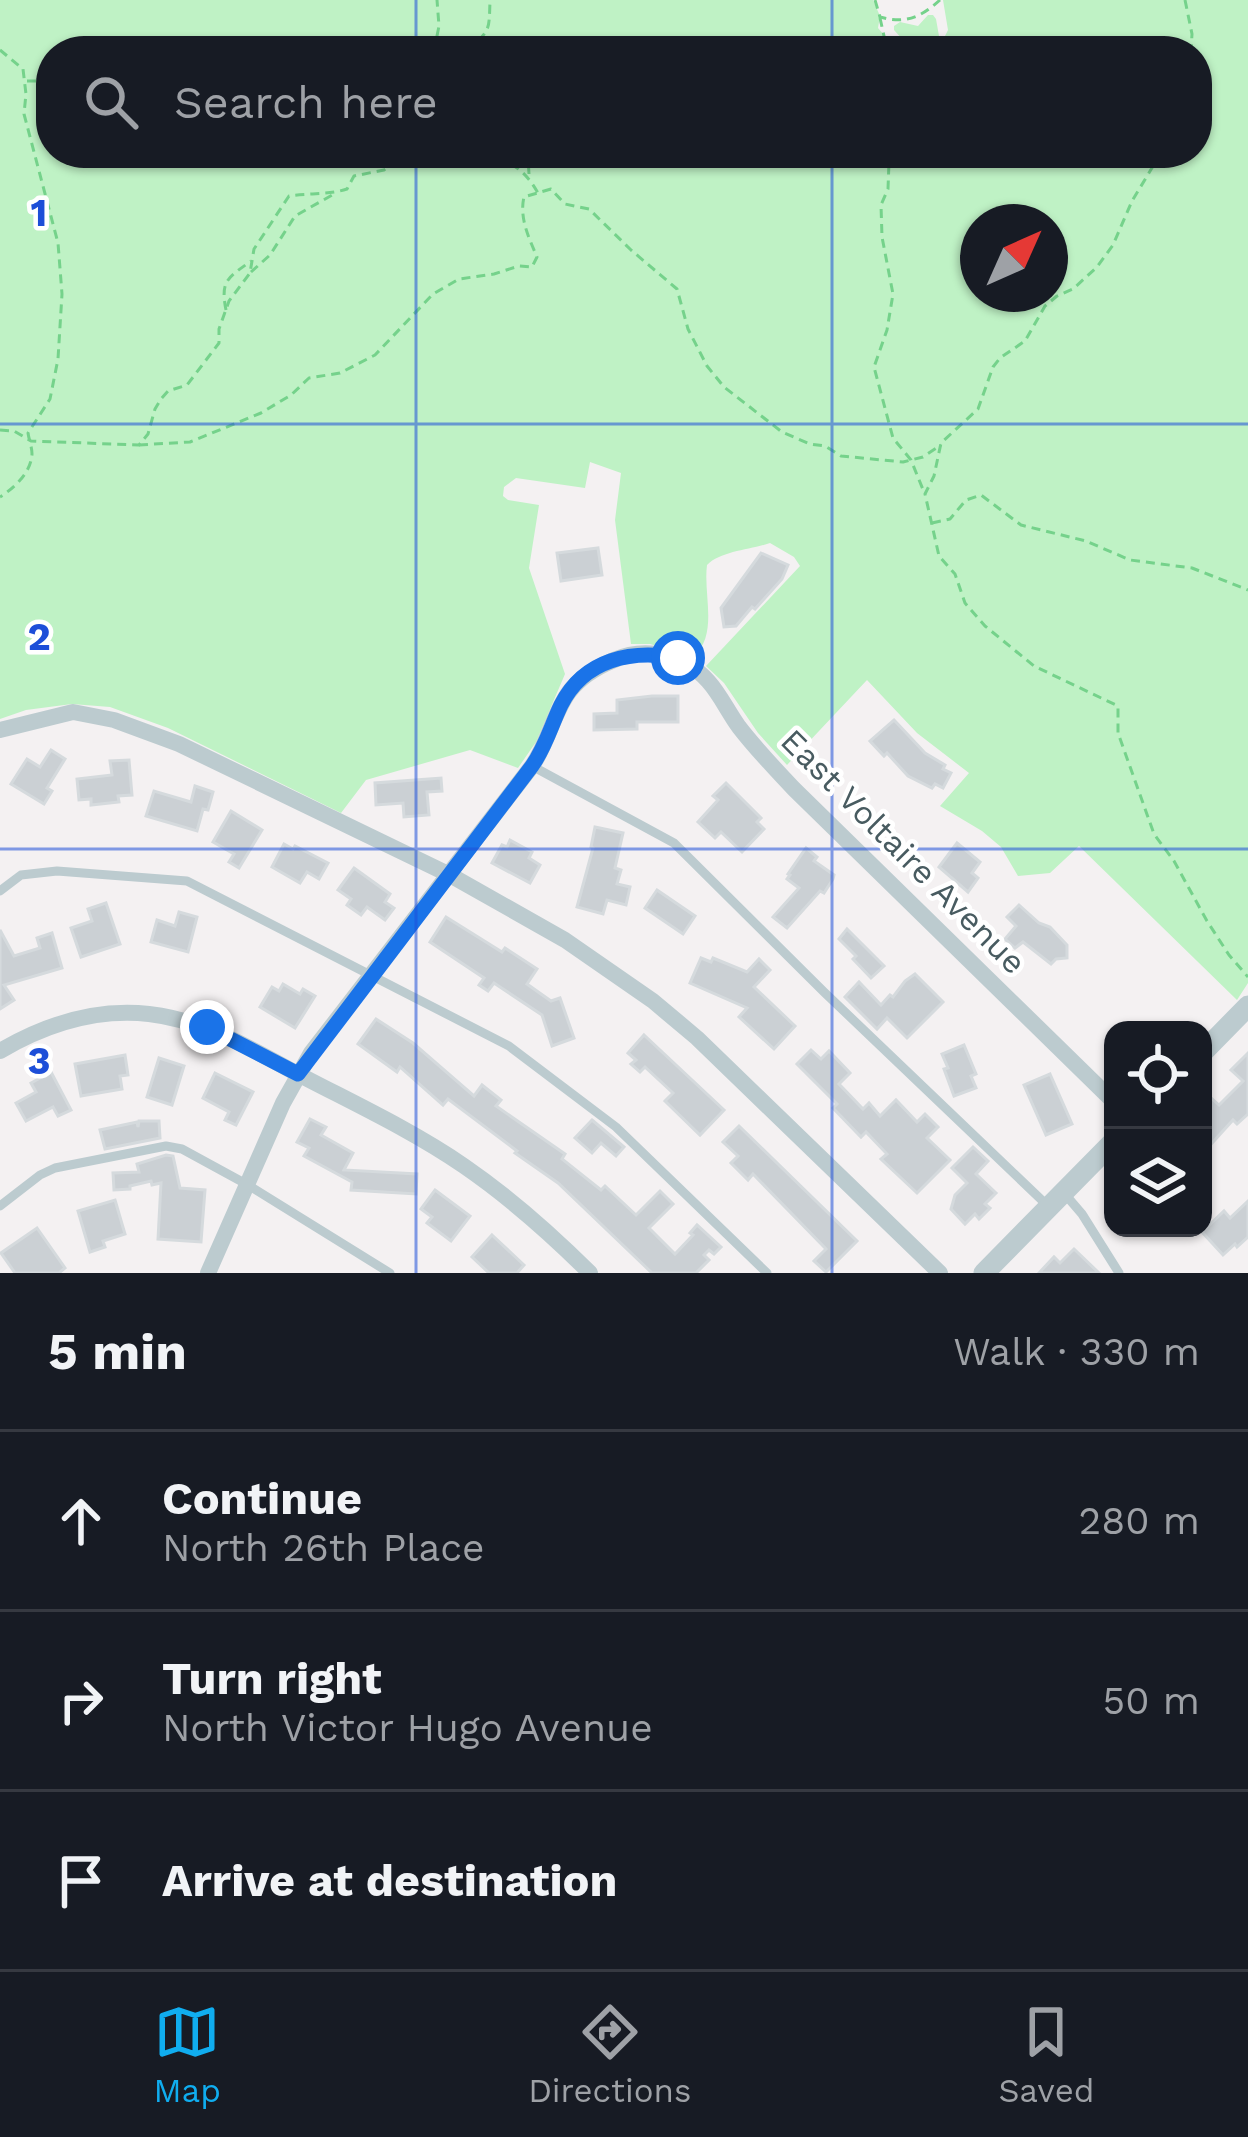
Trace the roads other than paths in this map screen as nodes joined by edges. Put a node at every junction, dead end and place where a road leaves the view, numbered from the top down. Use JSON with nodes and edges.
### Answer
{"nodes":[{"id":1,"x":0,"y":730,"type":"edge"},
{"id":2,"x":532,"y":766,"type":"junction"},
{"id":3,"x":449,"y":875,"type":"junction"},
{"id":4,"x":0,"y":892,"type":"edge"},
{"id":5,"x":372,"y":976,"type":"junction"},
{"id":6,"x":1248,"y":1008,"type":"edge"},
{"id":7,"x":1212,"y":1043,"type":"edge"},
{"id":8,"x":0,"y":1051,"type":"edge"},
{"id":9,"x":298,"y":1074,"type":"junction"},
{"id":10,"x":1104,"y":1092,"type":"edge"},
{"id":11,"x":1104,"y":1151,"type":"edge"},
{"id":12,"x":248,"y":1185,"type":"junction"},
{"id":13,"x":1056,"y":1199,"type":"junction"},
{"id":14,"x":0,"y":1206,"type":"edge"},
{"id":15,"x":208,"y":1273,"type":"edge"},
{"id":16,"x":390,"y":1273,"type":"edge"},
{"id":17,"x":590,"y":1273,"type":"edge"},
{"id":18,"x":767,"y":1273,"type":"edge"},
{"id":19,"x":940,"y":1273,"type":"edge"},
{"id":20,"x":983,"y":1273,"type":"edge"},
{"id":21,"x":1118,"y":1273,"type":"edge"}],
"edges":[{"from":1,"to":3,"type":"street"},
{"from":2,"to":3,"type":"street"},
{"from":2,"to":10,"type":"street","name":"East Voltaire Avenue"},
{"from":2,"to":13,"type":"lane"},
{"from":3,"to":5,"type":"street"},
{"from":3,"to":19,"type":"street"},
{"from":4,"to":5,"type":"lane"},
{"from":5,"to":9,"type":"street"},
{"from":5,"to":18,"type":"lane"},
{"from":6,"to":7,"type":"street"},
{"from":8,"to":9,"type":"street"},
{"from":9,"to":12,"type":"street"},
{"from":9,"to":17,"type":"street"},
{"from":11,"to":13,"type":"street"},
{"from":12,"to":14,"type":"lane"},
{"from":12,"to":15,"type":"street"},
{"from":12,"to":16,"type":"lane"},
{"from":13,"to":20,"type":"street"},
{"from":13,"to":21,"type":"lane"}]}
